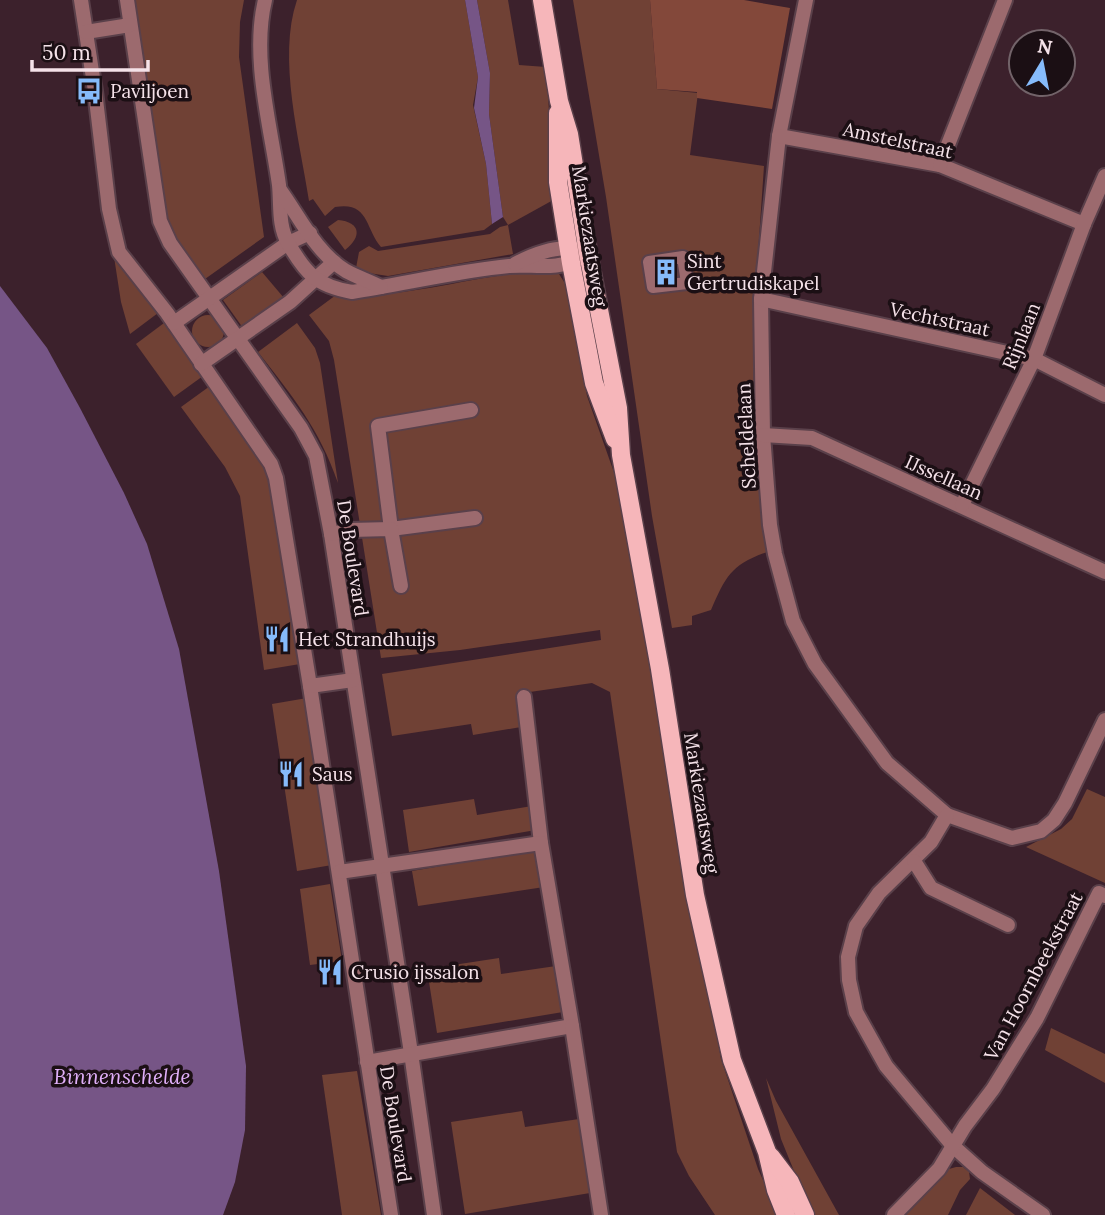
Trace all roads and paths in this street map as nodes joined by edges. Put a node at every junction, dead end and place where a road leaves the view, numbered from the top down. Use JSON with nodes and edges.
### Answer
{"nodes":[{"id":1,"x":81,"y":0,"type":"edge"},
{"id":2,"x":127,"y":0,"type":"edge"},
{"id":3,"x":265,"y":0,"type":"edge"},
{"id":4,"x":542,"y":0,"type":"edge"},
{"id":5,"x":806,"y":0,"type":"edge"},
{"id":6,"x":1005,"y":0,"type":"edge"},
{"id":7,"x":130,"y":25,"type":"junction"},
{"id":8,"x":86,"y":32,"type":"junction"},
{"id":9,"x":559,"y":101,"type":"junction"},
{"id":10,"x":779,"y":136,"type":"junction"},
{"id":11,"x":940,"y":165,"type":"junction"},
{"id":12,"x":1105,"y":176,"type":"edge"},
{"id":13,"x":279,"y":189,"type":"junction"},
{"id":14,"x":1084,"y":224,"type":"junction"},
{"id":15,"x":310,"y":233,"type":"junction"},
{"id":16,"x":288,"y":243,"type":"junction"},
{"id":17,"x":588,"y":253,"type":"junction"},
{"id":18,"x":570,"y":255,"type":"junction"},
{"id":19,"x":334,"y":262,"type":"junction"},
{"id":20,"x":315,"y":280,"type":"junction"},
{"id":21,"x":382,"y":287,"type":"junction"},
{"id":22,"x":206,"y":293,"type":"junction"},
{"id":23,"x":761,"y":299,"type":"junction"},
{"id":24,"x":170,"y":318,"type":"junction"},
{"id":25,"x":238,"y":340,"type":"junction"},
{"id":26,"x":1034,"y":359,"type":"junction"},
{"id":27,"x":201,"y":363,"type":"junction"},
{"id":28,"x":1105,"y":395,"type":"edge"},
{"id":29,"x":471,"y":410,"type":"dead end"},
{"id":30,"x":763,"y":435,"type":"junction"},
{"id":31,"x":621,"y":455,"type":"junction"},
{"id":32,"x":962,"y":505,"type":"junction"},
{"id":33,"x":475,"y":518,"type":"dead end"},
{"id":34,"x":391,"y":529,"type":"junction"},
{"id":35,"x":331,"y":534,"type":"junction"},
{"id":36,"x":1105,"y":572,"type":"edge"},
{"id":37,"x":401,"y":586,"type":"dead end"},
{"id":38,"x":353,"y":680,"type":"junction"},
{"id":39,"x":310,"y":686,"type":"junction"},
{"id":40,"x":524,"y":697,"type":"dead end"},
{"id":41,"x":1105,"y":720,"type":"edge"},
{"id":42,"x":947,"y":815,"type":"junction"},
{"id":43,"x":541,"y":843,"type":"junction"},
{"id":44,"x":914,"y":861,"type":"junction"},
{"id":45,"x":382,"y":867,"type":"junction"},
{"id":46,"x":339,"y":872,"type":"junction"},
{"id":47,"x":1102,"y":895,"type":"edge"},
{"id":48,"x":1008,"y":925,"type":"dead end"},
{"id":49,"x":572,"y":1027,"type":"junction"},
{"id":50,"x":411,"y":1053,"type":"junction"},
{"id":51,"x":367,"y":1062,"type":"junction"},
{"id":52,"x":953,"y":1146,"type":"junction"},
{"id":53,"x":767,"y":1152,"type":"junction"},
{"id":54,"x":391,"y":1215,"type":"edge"},
{"id":55,"x":434,"y":1215,"type":"edge"},
{"id":56,"x":601,"y":1215,"type":"edge"},
{"id":57,"x":786,"y":1215,"type":"edge"},
{"id":58,"x":805,"y":1215,"type":"edge"},
{"id":59,"x":894,"y":1215,"type":"edge"},
{"id":60,"x":1043,"y":1215,"type":"edge"}],
"edges":[{"from":1,"to":8,"type":"street","name":"De Boulevard"},
{"from":2,"to":7,"type":"street","name":"De Boulevard"},
{"from":3,"to":13,"type":"street"},
{"from":4,"to":9,"type":"main road","name":"Markiezaatsweg"},
{"from":5,"to":10,"type":"street","name":"Scheldelaan"},
{"from":6,"to":11,"type":"street"},
{"from":7,"to":8,"type":"street"},
{"from":7,"to":22,"type":"street","name":"De Boulevard"},
{"from":8,"to":24,"type":"street","name":"De Boulevard"},
{"from":9,"to":17,"type":"main road","name":"Markiezaatsweg"},
{"from":9,"to":18,"type":"main road","name":"Markiezaatsweg"},
{"from":10,"to":11,"type":"street","name":"Amstelstraat"},
{"from":10,"to":23,"type":"street","name":"Scheldelaan"},
{"from":11,"to":14,"type":"street","name":"Amstelstraat"},
{"from":12,"to":14,"type":"street","name":"Rijnlaan"},
{"from":13,"to":15,"type":"street"},
{"from":13,"to":16,"type":"street"},
{"from":14,"to":26,"type":"street","name":"Rijnlaan"},
{"from":15,"to":16,"type":"street"},
{"from":15,"to":19,"type":"street"},
{"from":16,"to":20,"type":"street"},
{"from":16,"to":22,"type":"street"},
{"from":17,"to":18,"type":"street"},
{"from":17,"to":31,"type":"main road","name":"Markiezaatsweg"},
{"from":18,"to":21,"type":"street"},
{"from":18,"to":31,"type":"main road","name":"Markiezaatsweg"},
{"from":19,"to":20,"type":"street"},
{"from":19,"to":21,"type":"street"},
{"from":20,"to":21,"type":"street"},
{"from":20,"to":25,"type":"street"},
{"from":22,"to":24,"type":"street"},
{"from":22,"to":25,"type":"street","name":"De Boulevard"},
{"from":23,"to":26,"type":"street","name":"Vechtstraat"},
{"from":23,"to":30,"type":"street","name":"Scheldelaan"},
{"from":24,"to":27,"type":"street","name":"De Boulevard"},
{"from":25,"to":27,"type":"street"},
{"from":25,"to":35,"type":"street","name":"De Boulevard"},
{"from":26,"to":28,"type":"street","name":"Vechtstraat"},
{"from":26,"to":32,"type":"street","name":"Rijnlaan"},
{"from":27,"to":39,"type":"street","name":"De Boulevard"},
{"from":29,"to":34,"type":"street"},
{"from":30,"to":32,"type":"street","name":"IJssellaan"},
{"from":30,"to":42,"type":"street","name":"Scheldelaan"},
{"from":31,"to":53,"type":"main road","name":"Markiezaatsweg"},
{"from":32,"to":36,"type":"street","name":"IJssellaan"},
{"from":33,"to":34,"type":"street"},
{"from":34,"to":35,"type":"street"},
{"from":34,"to":37,"type":"street"},
{"from":35,"to":38,"type":"street","name":"De Boulevard"},
{"from":38,"to":39,"type":"street"},
{"from":38,"to":45,"type":"street","name":"De Boulevard"},
{"from":39,"to":46,"type":"street","name":"De Boulevard"},
{"from":40,"to":43,"type":"street"},
{"from":41,"to":42,"type":"street"},
{"from":42,"to":44,"type":"street"},
{"from":43,"to":45,"type":"street"},
{"from":43,"to":49,"type":"street"},
{"from":44,"to":48,"type":"street"},
{"from":44,"to":52,"type":"street"},
{"from":45,"to":46,"type":"street"},
{"from":45,"to":50,"type":"street","name":"De Boulevard"},
{"from":46,"to":51,"type":"street","name":"De Boulevard"},
{"from":47,"to":52,"type":"street","name":"Van Hoornbeekstraat"},
{"from":49,"to":50,"type":"street","name":"De Boulevard"},
{"from":49,"to":56,"type":"street"},
{"from":50,"to":51,"type":"street"},
{"from":50,"to":55,"type":"street","name":"De Boulevard"},
{"from":51,"to":54,"type":"street","name":"De Boulevard"},
{"from":52,"to":59,"type":"street","name":"Van Hoornbeekstraat"},
{"from":52,"to":60,"type":"street"},
{"from":53,"to":57,"type":"main road","name":"Markiezaatsweg"},
{"from":53,"to":58,"type":"main road","name":"Markiezaatsweg"}]}
